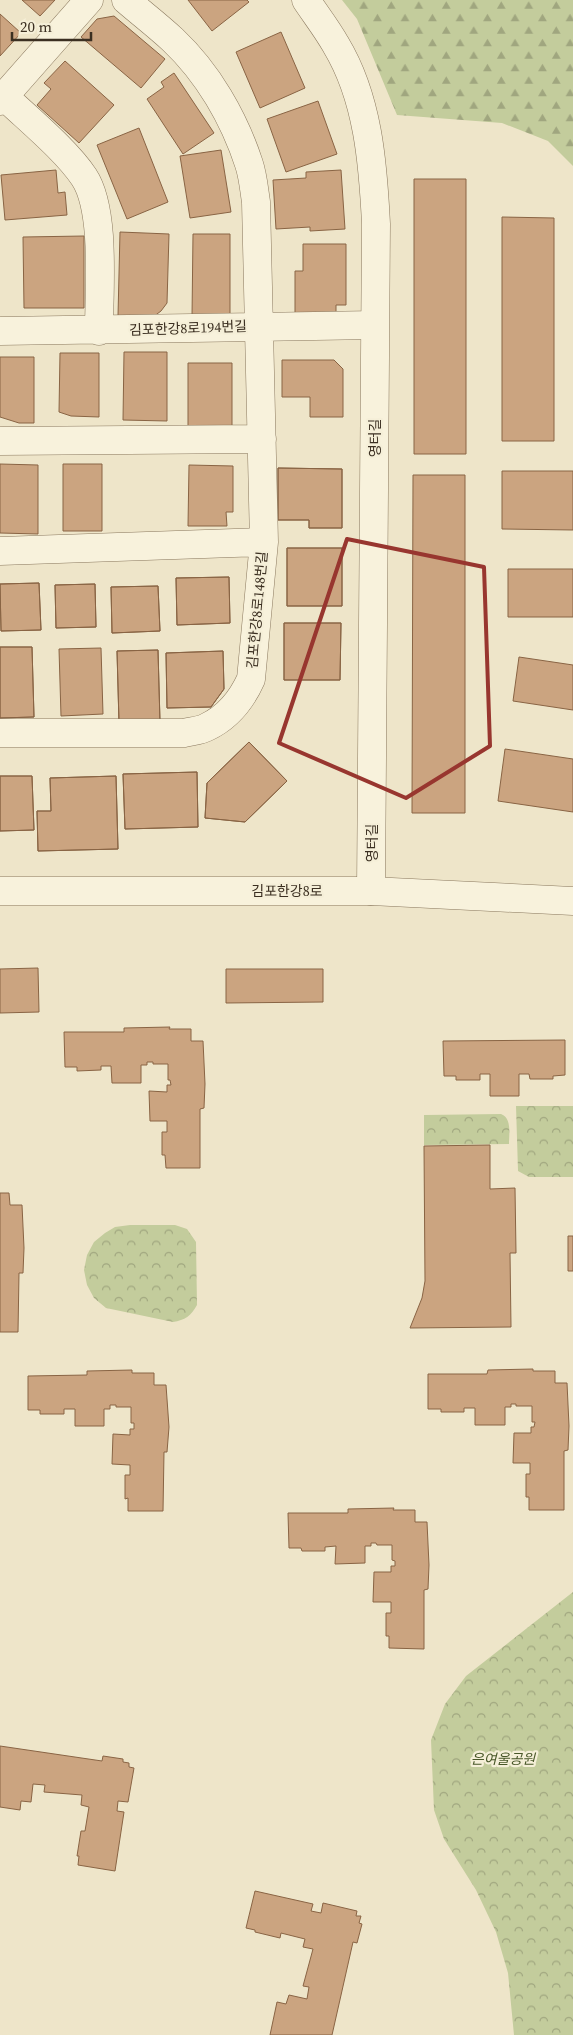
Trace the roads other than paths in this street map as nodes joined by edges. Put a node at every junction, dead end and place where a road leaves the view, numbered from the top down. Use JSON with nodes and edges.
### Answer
{"nodes":[{"id":1,"x":89,"y":0,"type":"edge"},
{"id":2,"x":126,"y":0,"type":"edge"},
{"id":3,"x":306,"y":0,"type":"edge"},
{"id":4,"x":2,"y":98,"type":"edge"},
{"id":5,"x":376,"y":325,"type":"junction"},
{"id":6,"x":260,"y":326,"type":"junction"},
{"id":7,"x":0,"y":331,"type":"edge"},
{"id":8,"x":99,"y":331,"type":"junction"},
{"id":9,"x":262,"y":439,"type":"junction"},
{"id":10,"x":0,"y":440,"type":"edge"},
{"id":11,"x":264,"y":542,"type":"junction"},
{"id":12,"x":0,"y":551,"type":"edge"},
{"id":13,"x":0,"y":733,"type":"edge"},
{"id":14,"x":0,"y":891,"type":"edge"},
{"id":15,"x":371,"y":891,"type":"junction"},
{"id":16,"x":573,"y":902,"type":"edge"}],
"edges":[{"from":1,"to":4,"type":"street"},
{"from":2,"to":6,"type":"street","name":"김포한강8로148번길"},
{"from":3,"to":5,"type":"street","name":"영터길"},
{"from":4,"to":8,"type":"street"},
{"from":5,"to":6,"type":"street","name":"김포한강8로194번길"},
{"from":5,"to":15,"type":"street","name":"영터길"},
{"from":6,"to":8,"type":"street","name":"김포한강8로194번길"},
{"from":6,"to":9,"type":"street","name":"김포한강8로148번길"},
{"from":7,"to":8,"type":"street","name":"김포한강8로194번길"},
{"from":9,"to":10,"type":"street"},
{"from":9,"to":11,"type":"street","name":"김포한강8로148번길"},
{"from":11,"to":12,"type":"street"},
{"from":11,"to":13,"type":"street","name":"김포한강8로148번길"},
{"from":14,"to":15,"type":"street","name":"김포한강8로"},
{"from":15,"to":16,"type":"street","name":"김포한강8로"}]}
